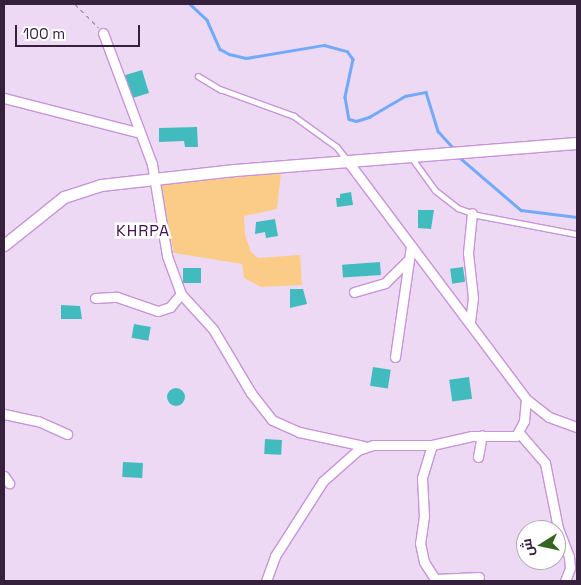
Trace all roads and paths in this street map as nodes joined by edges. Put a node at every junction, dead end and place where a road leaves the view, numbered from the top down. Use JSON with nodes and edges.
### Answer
{"nodes":[{"id":1,"x":75,"y":4,"type":"edge"},
{"id":2,"x":103,"y":33,"type":"joint"},
{"id":3,"x":198,"y":76,"type":"dead end"},
{"id":4,"x":4,"y":98,"type":"edge"},
{"id":5,"x":140,"y":133,"type":"junction"},
{"id":6,"x":577,"y":143,"type":"edge"},
{"id":7,"x":412,"y":156,"type":"junction"},
{"id":8,"x":350,"y":163,"type":"junction"},
{"id":9,"x":156,"y":178,"type":"junction"},
{"id":10,"x":472,"y":213,"type":"junction"},
{"id":11,"x":577,"y":234,"type":"edge"},
{"id":12,"x":4,"y":245,"type":"edge"},
{"id":13,"x":411,"y":246,"type":"junction"},
{"id":14,"x":407,"y":261,"type":"junction"},
{"id":15,"x":354,"y":292,"type":"dead end"},
{"id":16,"x":180,"y":294,"type":"junction"},
{"id":17,"x":95,"y":298,"type":"dead end"},
{"id":18,"x":470,"y":322,"type":"junction"},
{"id":19,"x":395,"y":357,"type":"dead end"},
{"id":20,"x":526,"y":399,"type":"junction"},
{"id":21,"x":4,"y":414,"type":"edge"},
{"id":22,"x":577,"y":427,"type":"edge"},
{"id":23,"x":67,"y":434,"type":"dead end"},
{"id":24,"x":520,"y":434,"type":"junction"},
{"id":25,"x":482,"y":436,"type":"junction"},
{"id":26,"x":432,"y":445,"type":"junction"},
{"id":27,"x":364,"y":446,"type":"junction"},
{"id":28,"x":478,"y":457,"type":"dead end"},
{"id":29,"x":478,"y":577,"type":"dead end"},
{"id":30,"x":266,"y":581,"type":"edge"},
{"id":31,"x":565,"y":581,"type":"edge"}],
"edges":[{"from":1,"to":2,"type":"path"},
{"from":2,"to":5,"type":"street"},
{"from":3,"to":8,"type":"lane"},
{"from":4,"to":5,"type":"street"},
{"from":5,"to":9,"type":"street"},
{"from":6,"to":7,"type":"street"},
{"from":7,"to":8,"type":"street"},
{"from":7,"to":10,"type":"lane"},
{"from":8,"to":9,"type":"street"},
{"from":8,"to":13,"type":"street"},
{"from":9,"to":12,"type":"street"},
{"from":9,"to":16,"type":"street"},
{"from":10,"to":11,"type":"lane"},
{"from":10,"to":18,"type":"street"},
{"from":13,"to":14,"type":"street"},
{"from":13,"to":18,"type":"street"},
{"from":14,"to":15,"type":"street"},
{"from":14,"to":19,"type":"street"},
{"from":16,"to":17,"type":"street"},
{"from":16,"to":27,"type":"street"},
{"from":18,"to":20,"type":"street"},
{"from":20,"to":22,"type":"street"},
{"from":20,"to":24,"type":"street"},
{"from":21,"to":23,"type":"street"},
{"from":24,"to":25,"type":"street"},
{"from":24,"to":31,"type":"street"},
{"from":25,"to":26,"type":"street"},
{"from":25,"to":28,"type":"street"},
{"from":26,"to":27,"type":"street"},
{"from":26,"to":29,"type":"street"},
{"from":27,"to":30,"type":"street"}]}
